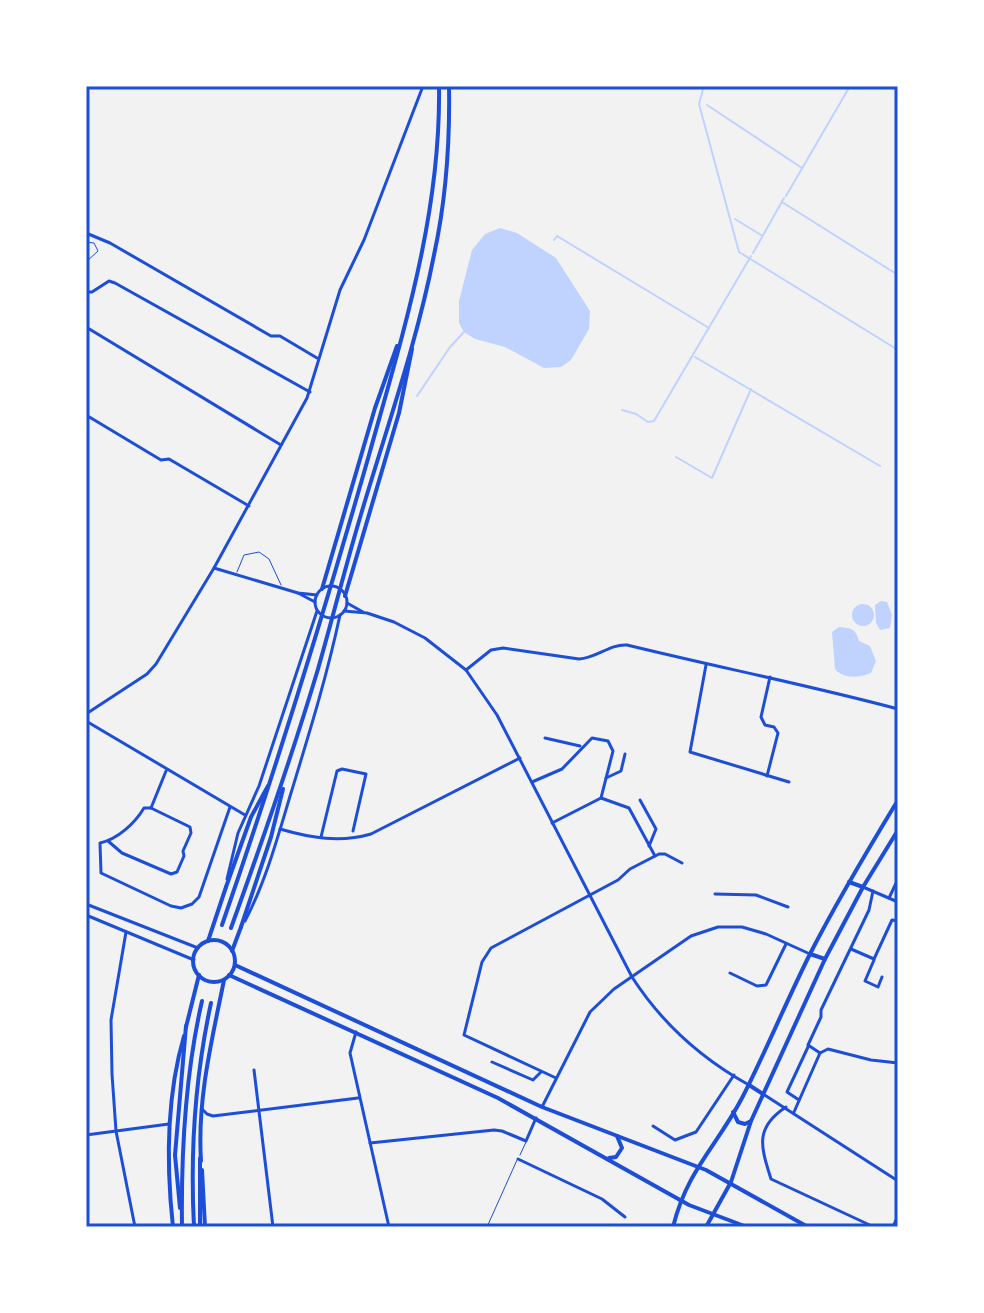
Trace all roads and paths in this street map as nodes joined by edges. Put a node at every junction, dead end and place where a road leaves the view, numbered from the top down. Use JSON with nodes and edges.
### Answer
{"nodes":[{"id":1,"x":423,"y":86,"type":"edge"},
{"id":2,"x":439,"y":86,"type":"edge"},
{"id":3,"x":449,"y":86,"type":"edge"},
{"id":4,"x":86,"y":233,"type":"edge"},
{"id":5,"x":86,"y":242,"type":"edge"},
{"id":6,"x":86,"y":262,"type":"edge"},
{"id":7,"x":86,"y":292,"type":"edge"},
{"id":8,"x":407,"y":317,"type":"junction"},
{"id":9,"x":418,"y":319,"type":"junction"},
{"id":10,"x":86,"y":327,"type":"edge"},
{"id":11,"x":318,"y":359,"type":"junction"},
{"id":12,"x":310,"y":392,"type":"junction"},
{"id":13,"x":86,"y":415,"type":"edge"},
{"id":14,"x":282,"y":445,"type":"junction"},
{"id":15,"x":249,"y":506,"type":"junction"},
{"id":16,"x":214,"y":568,"type":"junction"},
{"id":17,"x":236,"y":574,"type":"junction"},
{"id":18,"x":282,"y":588,"type":"junction"},
{"id":19,"x":323,"y":588,"type":"junction"},
{"id":20,"x":298,"y":593,"type":"junction"},
{"id":21,"x":317,"y":595,"type":"junction"},
{"id":22,"x":344,"y":595,"type":"junction"},
{"id":23,"x":315,"y":602,"type":"junction"},
{"id":24,"x":347,"y":603,"type":"junction"},
{"id":25,"x":344,"y":611,"type":"junction"},
{"id":26,"x":318,"y":612,"type":"junction"},
{"id":27,"x":367,"y":613,"type":"junction"},
{"id":28,"x":338,"y":616,"type":"junction"},
{"id":29,"x":706,"y":665,"type":"junction"},
{"id":30,"x":466,"y":670,"type":"junction"},
{"id":31,"x":770,"y":677,"type":"junction"},
{"id":32,"x":898,"y":709,"type":"edge"},
{"id":33,"x":86,"y":714,"type":"edge"},
{"id":34,"x":86,"y":721,"type":"edge"},
{"id":35,"x":545,"y":738,"type":"dead end"},
{"id":36,"x":582,"y":746,"type":"junction"},
{"id":37,"x":625,"y":754,"type":"dead end"},
{"id":38,"x":520,"y":758,"type":"junction"},
{"id":39,"x":167,"y":769,"type":"junction"},
{"id":40,"x":274,"y":773,"type":"junction"},
{"id":41,"x":285,"y":775,"type":"junction"},
{"id":42,"x":767,"y":776,"type":"junction"},
{"id":43,"x":606,"y":778,"type":"junction"},
{"id":44,"x":532,"y":782,"type":"junction"},
{"id":45,"x":789,"y":782,"type":"dead end"},
{"id":46,"x":601,"y":798,"type":"junction"},
{"id":47,"x":640,"y":800,"type":"dead end"},
{"id":48,"x":898,"y":800,"type":"edge"},
{"id":49,"x":230,"y":807,"type":"junction"},
{"id":50,"x":151,"y":808,"type":"junction"},
{"id":51,"x":245,"y":815,"type":"junction"},
{"id":52,"x":552,"y":823,"type":"junction"},
{"id":53,"x":280,"y":829,"type":"junction"},
{"id":54,"x":898,"y":830,"type":"edge"},
{"id":55,"x":353,"y":831,"type":"dead end"},
{"id":56,"x":321,"y":838,"type":"junction"},
{"id":57,"x":108,"y":841,"type":"junction"},
{"id":58,"x":649,"y":846,"type":"junction"},
{"id":59,"x":655,"y":856,"type":"junction"},
{"id":60,"x":682,"y":863,"type":"dead end"},
{"id":61,"x":898,"y":879,"type":"edge"},
{"id":62,"x":849,"y":882,"type":"junction"},
{"id":63,"x":226,"y":887,"type":"junction"},
{"id":64,"x":863,"y":887,"type":"junction"},
{"id":65,"x":873,"y":891,"type":"junction"},
{"id":66,"x":715,"y":894,"type":"dead end"},
{"id":67,"x":590,"y":896,"type":"junction"},
{"id":68,"x":889,"y":898,"type":"junction"},
{"id":69,"x":898,"y":902,"type":"edge"},
{"id":70,"x":86,"y":904,"type":"edge"},
{"id":71,"x":788,"y":907,"type":"dead end"},
{"id":72,"x":86,"y":915,"type":"edge"},
{"id":73,"x":92,"y":917,"type":"junction"},
{"id":74,"x":86,"y":921,"type":"edge"},
{"id":75,"x":898,"y":921,"type":"edge"},
{"id":76,"x":222,"y":925,"type":"dead end"},
{"id":77,"x":241,"y":927,"type":"junction"},
{"id":78,"x":231,"y":928,"type":"dead end"},
{"id":79,"x":126,"y":932,"type":"junction"},
{"id":80,"x":207,"y":942,"type":"junction"},
{"id":81,"x":786,"y":943,"type":"junction"},
{"id":82,"x":198,"y":948,"type":"junction"},
{"id":83,"x":851,"y":949,"type":"junction"},
{"id":84,"x":232,"y":951,"type":"junction"},
{"id":85,"x":810,"y":954,"type":"junction"},
{"id":86,"x":825,"y":959,"type":"junction"},
{"id":87,"x":874,"y":959,"type":"junction"},
{"id":88,"x":194,"y":960,"type":"junction"},
{"id":89,"x":235,"y":965,"type":"junction"},
{"id":90,"x":730,"y":973,"type":"dead end"},
{"id":91,"x":199,"y":975,"type":"junction"},
{"id":92,"x":229,"y":975,"type":"junction"},
{"id":93,"x":632,"y":977,"type":"junction"},
{"id":94,"x":882,"y":977,"type":"dead end"},
{"id":95,"x":224,"y":980,"type":"junction"},
{"id":96,"x":202,"y":1001,"type":"dead end"},
{"id":97,"x":211,"y":1003,"type":"dead end"},
{"id":98,"x":186,"y":1026,"type":"junction"},
{"id":99,"x":356,"y":1032,"type":"junction"},
{"id":100,"x":808,"y":1047,"type":"junction"},
{"id":101,"x":820,"y":1053,"type":"junction"},
{"id":102,"x":492,"y":1062,"type":"dead end"},
{"id":103,"x":898,"y":1063,"type":"edge"},
{"id":104,"x":254,"y":1070,"type":"dead end"},
{"id":105,"x":541,"y":1072,"type":"junction"},
{"id":106,"x":734,"y":1075,"type":"junction"},
{"id":107,"x":556,"y":1078,"type":"junction"},
{"id":108,"x":749,"y":1085,"type":"junction"},
{"id":109,"x":504,"y":1089,"type":"junction"},
{"id":110,"x":763,"y":1094,"type":"junction"},
{"id":111,"x":360,"y":1098,"type":"junction"},
{"id":112,"x":498,"y":1098,"type":"junction"},
{"id":113,"x":799,"y":1100,"type":"junction"},
{"id":114,"x":542,"y":1107,"type":"junction"},
{"id":115,"x":786,"y":1107,"type":"junction"},
{"id":116,"x":202,"y":1109,"type":"junction"},
{"id":117,"x":258,"y":1110,"type":"junction"},
{"id":118,"x":733,"y":1112,"type":"junction"},
{"id":119,"x":794,"y":1112,"type":"junction"},
{"id":120,"x":536,"y":1118,"type":"junction"},
{"id":121,"x":751,"y":1121,"type":"junction"},
{"id":122,"x":169,"y":1124,"type":"junction"},
{"id":123,"x":653,"y":1126,"type":"dead end"},
{"id":124,"x":116,"y":1131,"type":"junction"},
{"id":125,"x":86,"y":1135,"type":"edge"},
{"id":126,"x":617,"y":1136,"type":"junction"},
{"id":127,"x":526,"y":1141,"type":"junction"},
{"id":128,"x":370,"y":1143,"type":"junction"},
{"id":129,"x":606,"y":1158,"type":"junction"},
{"id":130,"x":518,"y":1159,"type":"junction"},
{"id":131,"x":697,"y":1166,"type":"junction"},
{"id":132,"x":898,"y":1179,"type":"edge"},
{"id":133,"x":731,"y":1182,"type":"junction"},
{"id":134,"x":681,"y":1200,"type":"junction"},
{"id":135,"x":714,"y":1215,"type":"junction"},
{"id":136,"x":898,"y":1215,"type":"edge"},
{"id":137,"x":625,"y":1217,"type":"dead end"},
{"id":138,"x":182,"y":1226,"type":"edge"},
{"id":139,"x":135,"y":1227,"type":"edge"},
{"id":140,"x":173,"y":1227,"type":"edge"},
{"id":141,"x":194,"y":1227,"type":"edge"},
{"id":142,"x":203,"y":1227,"type":"edge"},
{"id":143,"x":273,"y":1227,"type":"edge"},
{"id":144,"x":389,"y":1227,"type":"edge"},
{"id":145,"x":487,"y":1227,"type":"edge"},
{"id":146,"x":673,"y":1227,"type":"edge"},
{"id":147,"x":706,"y":1227,"type":"edge"},
{"id":148,"x":747,"y":1227,"type":"edge"},
{"id":149,"x":808,"y":1227,"type":"edge"},
{"id":150,"x":874,"y":1227,"type":"edge"},
{"id":151,"x":893,"y":1227,"type":"edge"}],
"edges":[{"from":1,"to":11,"type":"street"},
{"from":2,"to":8,"type":"main road"},
{"from":3,"to":9,"type":"main road"},
{"from":4,"to":11,"type":"street"},
{"from":5,"to":6,"type":"lane"},
{"from":7,"to":12,"type":"street"},
{"from":8,"to":19,"type":"main road"},
{"from":8,"to":40,"type":"main road"},
{"from":9,"to":22,"type":"main road"},
{"from":9,"to":41,"type":"main road"},
{"from":10,"to":14,"type":"street"},
{"from":11,"to":12,"type":"street"},
{"from":12,"to":14,"type":"street"},
{"from":13,"to":15,"type":"street"},
{"from":14,"to":15,"type":"street"},
{"from":15,"to":16,"type":"street"},
{"from":16,"to":17,"type":"street"},
{"from":16,"to":33,"type":"street"},
{"from":17,"to":18,"type":"street"},
{"from":17,"to":18,"type":"lane"},
{"from":18,"to":20,"type":"street"},
{"from":19,"to":21,"type":"street"},
{"from":19,"to":22,"type":"street"},
{"from":20,"to":21,"type":"street"},
{"from":20,"to":23,"type":"street"},
{"from":21,"to":23,"type":"street"},
{"from":22,"to":24,"type":"street"},
{"from":23,"to":26,"type":"street"},
{"from":24,"to":25,"type":"street"},
{"from":24,"to":27,"type":"street"},
{"from":25,"to":27,"type":"street"},
{"from":25,"to":28,"type":"street"},
{"from":26,"to":28,"type":"street"},
{"from":26,"to":51,"type":"street"},
{"from":27,"to":30,"type":"street"},
{"from":28,"to":53,"type":"street"},
{"from":29,"to":30,"type":"street"},
{"from":29,"to":31,"type":"street"},
{"from":29,"to":42,"type":"street"},
{"from":30,"to":38,"type":"street"},
{"from":31,"to":32,"type":"street"},
{"from":31,"to":42,"type":"street"},
{"from":34,"to":39,"type":"street"},
{"from":35,"to":36,"type":"street"},
{"from":36,"to":43,"type":"street"},
{"from":36,"to":44,"type":"street"},
{"from":37,"to":43,"type":"street"},
{"from":38,"to":44,"type":"street"},
{"from":38,"to":56,"type":"street"},
{"from":39,"to":49,"type":"street"},
{"from":39,"to":50,"type":"street"},
{"from":40,"to":63,"type":"main road"},
{"from":40,"to":76,"type":"main road"},
{"from":41,"to":77,"type":"main road"},
{"from":41,"to":78,"type":"main road"},
{"from":42,"to":45,"type":"street"},
{"from":43,"to":46,"type":"street"},
{"from":44,"to":52,"type":"street"},
{"from":46,"to":52,"type":"street"},
{"from":46,"to":58,"type":"street"},
{"from":47,"to":58,"type":"street"},
{"from":48,"to":62,"type":"main road"},
{"from":49,"to":51,"type":"street"},
{"from":49,"to":57,"type":"street"},
{"from":50,"to":57,"type":"street"},
{"from":50,"to":57,"type":"street"},
{"from":51,"to":63,"type":"street"},
{"from":52,"to":67,"type":"street"},
{"from":53,"to":56,"type":"street"},
{"from":53,"to":77,"type":"street"},
{"from":54,"to":64,"type":"main road"},
{"from":55,"to":56,"type":"street"},
{"from":58,"to":59,"type":"street"},
{"from":59,"to":60,"type":"street"},
{"from":59,"to":67,"type":"street"},
{"from":61,"to":68,"type":"street"},
{"from":62,"to":64,"type":"main road"},
{"from":62,"to":85,"type":"main road"},
{"from":63,"to":80,"type":"main road"},
{"from":64,"to":65,"type":"street"},
{"from":64,"to":86,"type":"main road"},
{"from":65,"to":68,"type":"street"},
{"from":65,"to":83,"type":"street"},
{"from":66,"to":71,"type":"street"},
{"from":67,"to":93,"type":"street"},
{"from":67,"to":105,"type":"street"},
{"from":68,"to":69,"type":"street"},
{"from":70,"to":82,"type":"street"},
{"from":72,"to":73,"type":"street"},
{"from":73,"to":74,"type":"street"},
{"from":73,"to":79,"type":"street"},
{"from":75,"to":87,"type":"street"},
{"from":77,"to":84,"type":"main road"},
{"from":79,"to":88,"type":"street"},
{"from":79,"to":124,"type":"street"},
{"from":80,"to":82,"type":"main road"},
{"from":80,"to":84,"type":"main road"},
{"from":81,"to":85,"type":"street"},
{"from":81,"to":90,"type":"street"},
{"from":81,"to":93,"type":"street"},
{"from":82,"to":88,"type":"main road"},
{"from":83,"to":87,"type":"street"},
{"from":83,"to":100,"type":"street"},
{"from":84,"to":89,"type":"main road"},
{"from":85,"to":86,"type":"main road"},
{"from":85,"to":108,"type":"main road"},
{"from":86,"to":110,"type":"main road"},
{"from":87,"to":94,"type":"street"},
{"from":88,"to":91,"type":"main road"},
{"from":89,"to":92,"type":"main road"},
{"from":89,"to":109,"type":"main road"},
{"from":91,"to":95,"type":"main road"},
{"from":91,"to":98,"type":"main road"},
{"from":92,"to":95,"type":"main road"},
{"from":92,"to":99,"type":"main road"},
{"from":93,"to":106,"type":"street"},
{"from":93,"to":107,"type":"street"},
{"from":95,"to":116,"type":"main road"},
{"from":96,"to":138,"type":"main road"},
{"from":97,"to":141,"type":"main road"},
{"from":98,"to":122,"type":"main road"},
{"from":98,"to":138,"type":"main road"},
{"from":99,"to":111,"type":"street"},
{"from":99,"to":112,"type":"main road"},
{"from":100,"to":101,"type":"street"},
{"from":100,"to":113,"type":"street"},
{"from":101,"to":103,"type":"street"},
{"from":101,"to":113,"type":"street"},
{"from":102,"to":105,"type":"street"},
{"from":104,"to":117,"type":"street"},
{"from":105,"to":107,"type":"street"},
{"from":106,"to":108,"type":"street"},
{"from":106,"to":123,"type":"street"},
{"from":107,"to":114,"type":"street"},
{"from":108,"to":110,"type":"main road"},
{"from":108,"to":118,"type":"main road"},
{"from":109,"to":112,"type":"main road"},
{"from":109,"to":114,"type":"main road"},
{"from":110,"to":115,"type":"street"},
{"from":110,"to":121,"type":"main road"},
{"from":111,"to":117,"type":"street"},
{"from":111,"to":128,"type":"street"},
{"from":112,"to":120,"type":"main road"},
{"from":113,"to":119,"type":"street"},
{"from":114,"to":126,"type":"main road"},
{"from":115,"to":119,"type":"street"},
{"from":115,"to":150,"type":"street"},
{"from":116,"to":117,"type":"street"},
{"from":116,"to":142,"type":"main road"},
{"from":117,"to":143,"type":"street"},
{"from":118,"to":121,"type":"main road"},
{"from":118,"to":131,"type":"main road"},
{"from":119,"to":132,"type":"street"},
{"from":120,"to":127,"type":"street"},
{"from":120,"to":129,"type":"main road"},
{"from":121,"to":133,"type":"main road"},
{"from":122,"to":124,"type":"street"},
{"from":122,"to":140,"type":"main road"},
{"from":124,"to":125,"type":"street"},
{"from":124,"to":139,"type":"street"},
{"from":126,"to":129,"type":"main road"},
{"from":126,"to":131,"type":"main road"},
{"from":127,"to":128,"type":"street"},
{"from":127,"to":130,"type":"lane"},
{"from":128,"to":144,"type":"street"},
{"from":129,"to":134,"type":"main road"},
{"from":130,"to":137,"type":"street"},
{"from":130,"to":145,"type":"lane"},
{"from":131,"to":133,"type":"main road"},
{"from":131,"to":134,"type":"main road"},
{"from":133,"to":135,"type":"main road"},
{"from":133,"to":149,"type":"main road"},
{"from":134,"to":135,"type":"main road"},
{"from":134,"to":146,"type":"main road"},
{"from":135,"to":147,"type":"main road"},
{"from":135,"to":148,"type":"main road"},
{"from":136,"to":151,"type":"street"}]}
